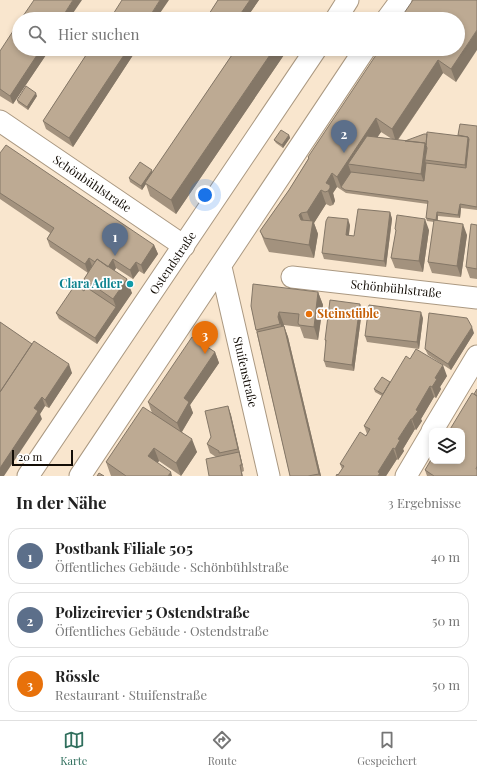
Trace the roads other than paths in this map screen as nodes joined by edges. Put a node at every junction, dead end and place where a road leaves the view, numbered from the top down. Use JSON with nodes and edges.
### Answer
{"nodes":[{"id":1,"x":348,"y":0,"type":"edge"},
{"id":2,"x":401,"y":0,"type":"edge"},
{"id":3,"x":340,"y":12,"type":"edge"},
{"id":4,"x":392,"y":12,"type":"edge"},
{"id":5,"x":311,"y":56,"type":"edge"},
{"id":6,"x":360,"y":56,"type":"edge"},
{"id":7,"x":0,"y":121,"type":"edge"},
{"id":8,"x":184,"y":246,"type":"junction"},
{"id":9,"x":221,"y":267,"type":"junction"},
{"id":10,"x":292,"y":277,"type":"dead end"},
{"id":11,"x":477,"y":298,"type":"edge"},
{"id":12,"x":477,"y":356,"type":"edge"},
{"id":13,"x":434,"y":428,"type":"edge"},
{"id":14,"x":429,"y":436,"type":"edge"},
{"id":15,"x":28,"y":476,"type":"edge"},
{"id":16,"x":80,"y":476,"type":"edge"},
{"id":17,"x":269,"y":476,"type":"edge"},
{"id":18,"x":406,"y":476,"type":"edge"}],
"edges":[{"from":1,"to":3,"type":"street"},
{"from":2,"to":4,"type":"street"},
{"from":5,"to":8,"type":"street","name":"Ostendstraße"},
{"from":6,"to":9,"type":"street"},
{"from":7,"to":8,"type":"street","name":"Schönbühlstraße"},
{"from":8,"to":15,"type":"street","name":"Ostendstraße"},
{"from":9,"to":16,"type":"street"},
{"from":9,"to":17,"type":"street","name":"Stuifenstraße"},
{"from":10,"to":11,"type":"street","name":"Schönbühlstraße"},
{"from":12,"to":13,"type":"street"},
{"from":14,"to":18,"type":"street"}]}
